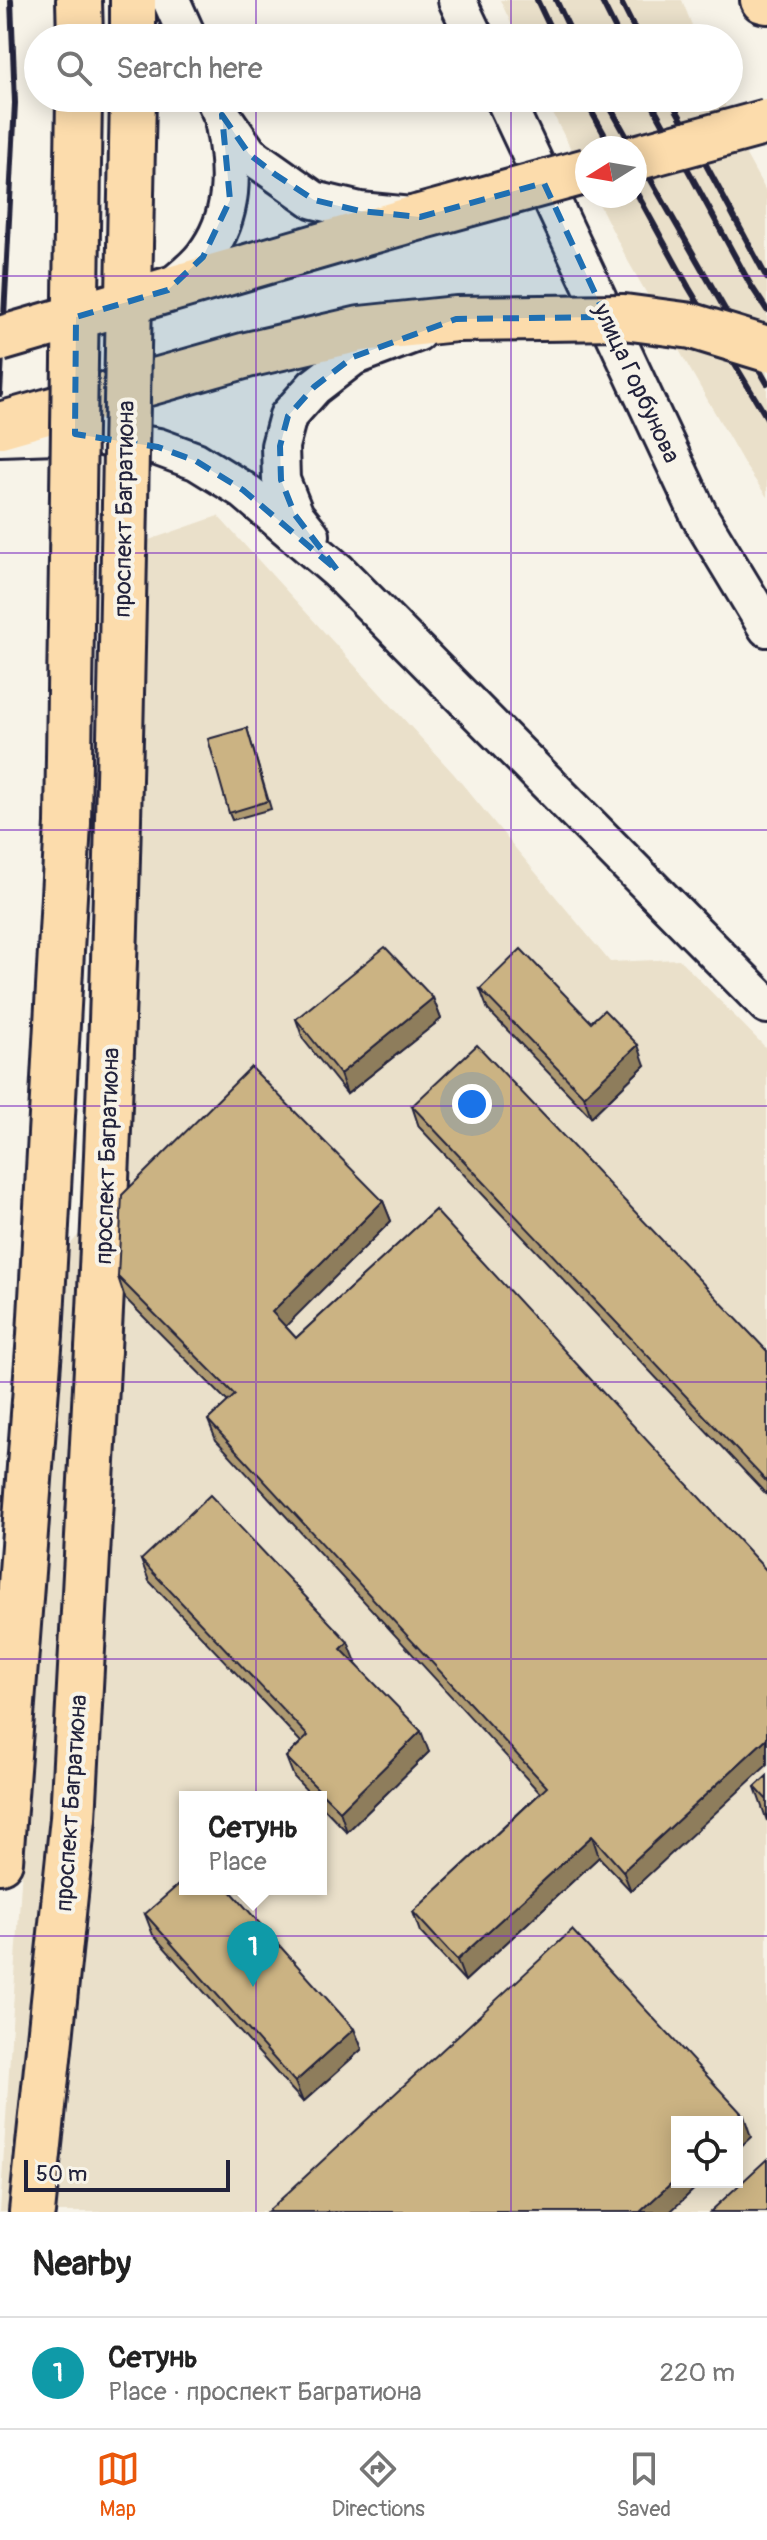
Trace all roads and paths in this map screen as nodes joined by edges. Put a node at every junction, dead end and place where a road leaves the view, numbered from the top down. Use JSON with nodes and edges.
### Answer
{"nodes":[{"id":1,"x":79,"y":0,"type":"edge"},
{"id":2,"x":133,"y":0,"type":"edge"},
{"id":3,"x":171,"y":0,"type":"edge"},
{"id":4,"x":457,"y":0,"type":"edge"},
{"id":5,"x":80,"y":24,"type":"edge"},
{"id":6,"x":133,"y":24,"type":"edge"},
{"id":7,"x":182,"y":24,"type":"edge"},
{"id":8,"x":468,"y":24,"type":"edge"},
{"id":9,"x":79,"y":112,"type":"edge"},
{"id":10,"x":133,"y":112,"type":"edge"},
{"id":11,"x":219,"y":112,"type":"edge"},
{"id":12,"x":221,"y":112,"type":"edge"},
{"id":13,"x":510,"y":112,"type":"edge"},
{"id":14,"x":767,"y":122,"type":"edge"},
{"id":15,"x":647,"y":155,"type":"edge"},
{"id":16,"x":575,"y":174,"type":"edge"},
{"id":17,"x":420,"y":217,"type":"junction"},
{"id":18,"x":168,"y":290,"type":"junction"},
{"id":19,"x":456,"y":319,"type":"junction"},
{"id":20,"x":0,"y":339,"type":"edge"},
{"id":21,"x":767,"y":349,"type":"edge"},
{"id":22,"x":0,"y":425,"type":"edge"},
{"id":23,"x":0,"y":437,"type":"edge"},
{"id":24,"x":338,"y":571,"type":"junction"},
{"id":25,"x":767,"y":628,"type":"edge"},
{"id":26,"x":767,"y":1005,"type":"edge"},
{"id":27,"x":0,"y":1861,"type":"edge"},
{"id":28,"x":32,"y":2212,"type":"edge"}],
"edges":[{"from":1,"to":5,"type":"main road"},
{"from":2,"to":6,"type":"main road"},
{"from":3,"to":7,"type":"street"},
{"from":4,"to":8,"type":"street"},
{"from":9,"to":27,"type":"main road","bridge":true},
{"from":10,"to":28,"type":"main road","name":"проспект Багратиона","bridge":true},
{"from":11,"to":18,"type":"street"},
{"from":12,"to":17,"type":"street"},
{"from":13,"to":25,"type":"street","name":"улица Горбунова"},
{"from":14,"to":15,"type":"main road","bridge":true},
{"from":16,"to":17,"type":"main road","bridge":true},
{"from":17,"to":18,"type":"main road"},
{"from":18,"to":20,"type":"main road","bridge":true},
{"from":19,"to":21,"type":"main road","bridge":true},
{"from":19,"to":22,"type":"main road","bridge":true},
{"from":19,"to":24,"type":"street"},
{"from":23,"to":24,"type":"street","bridge":true},
{"from":24,"to":26,"type":"street"}]}
